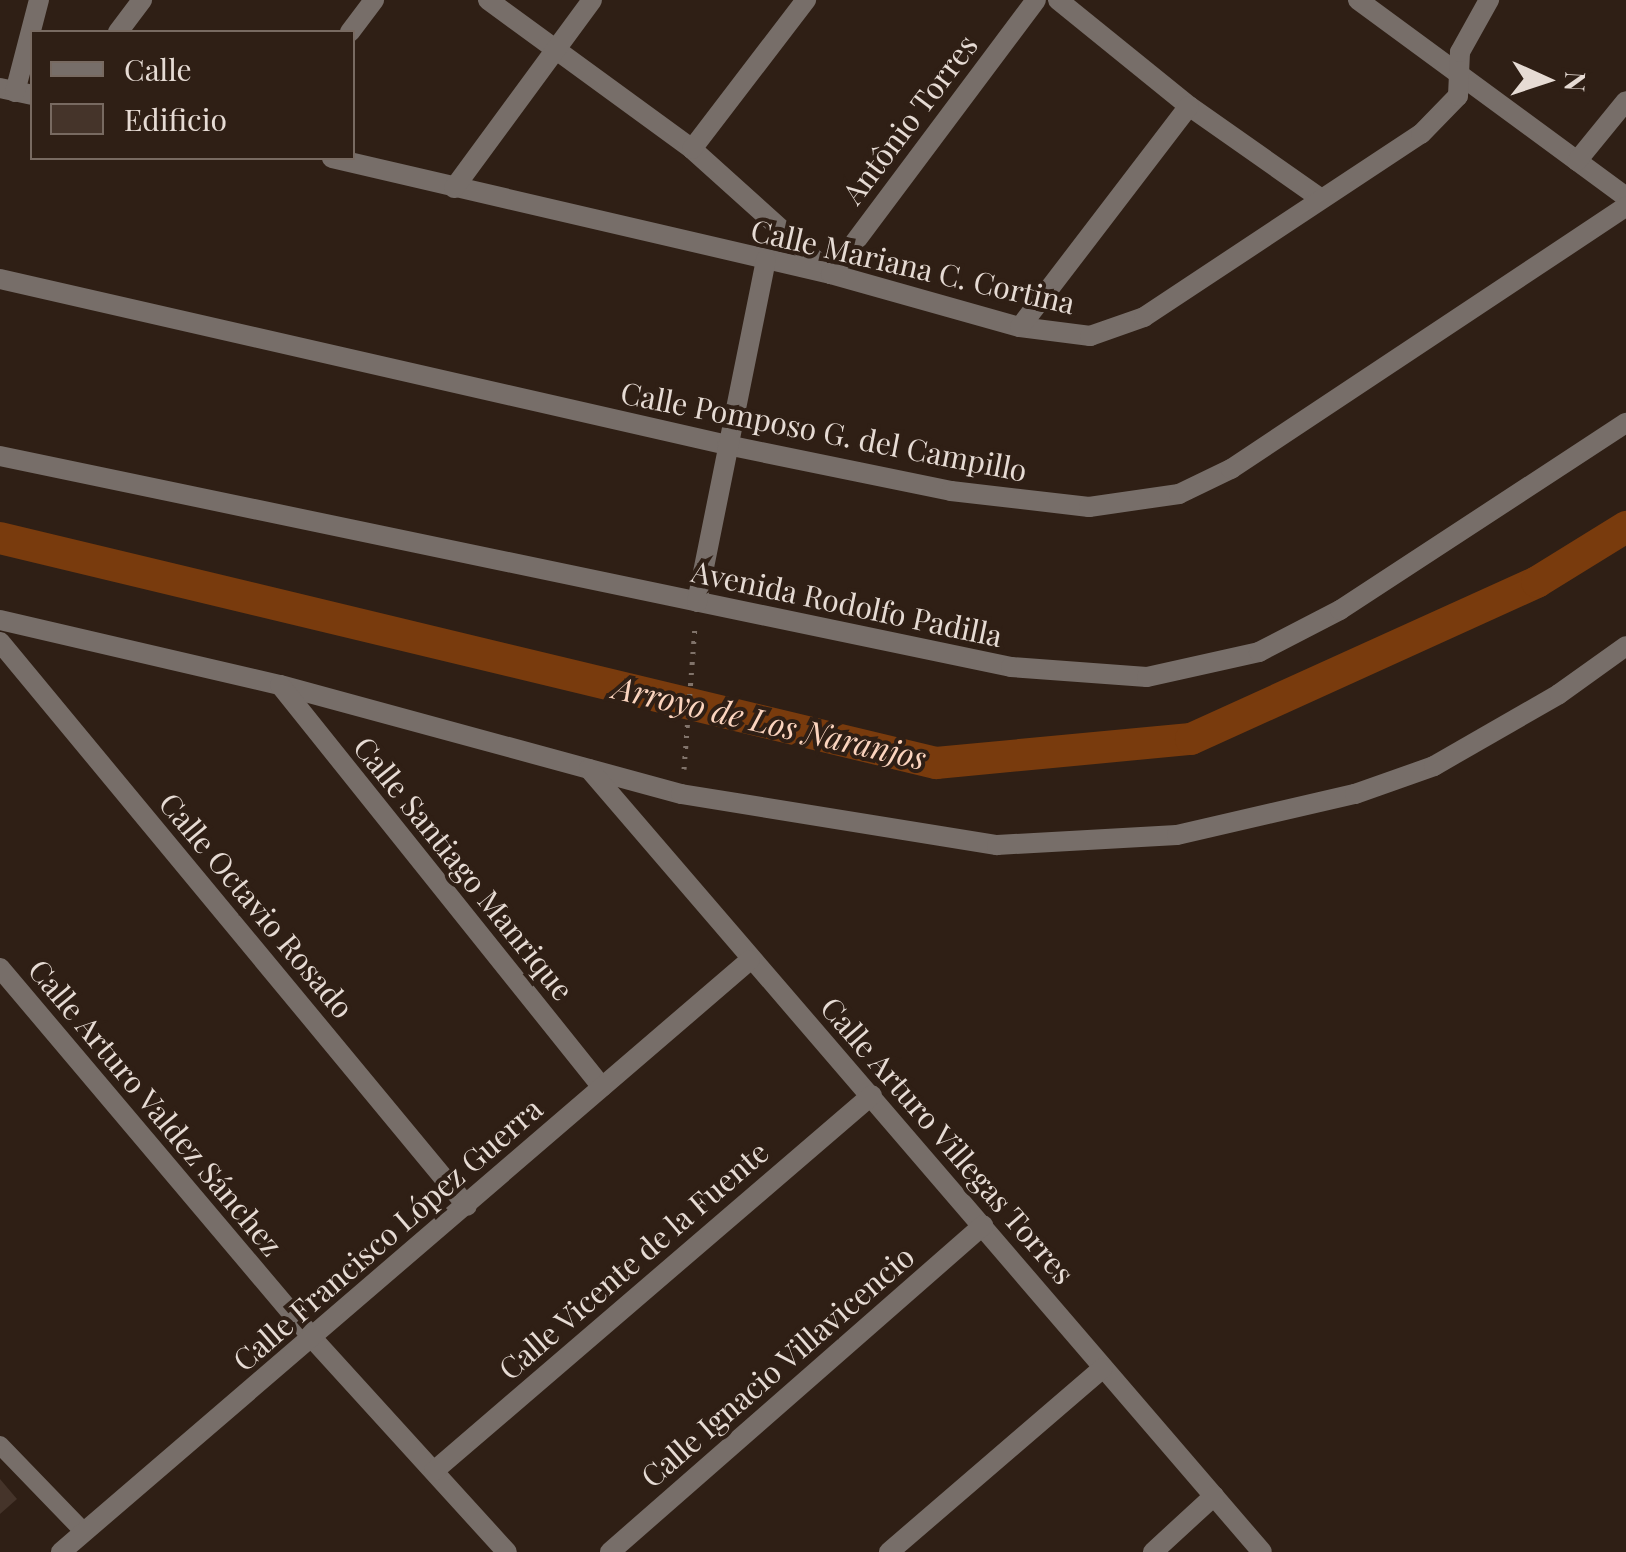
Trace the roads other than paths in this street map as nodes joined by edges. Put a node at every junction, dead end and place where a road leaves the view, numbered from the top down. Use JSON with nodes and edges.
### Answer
{"nodes":[{"id":1,"x":40,"y":0,"type":"edge"},
{"id":2,"x":142,"y":0,"type":"edge"},
{"id":3,"x":374,"y":0,"type":"edge"},
{"id":4,"x":488,"y":0,"type":"edge"},
{"id":5,"x":592,"y":0,"type":"edge"},
{"id":6,"x":806,"y":0,"type":"edge"},
{"id":7,"x":1036,"y":0,"type":"edge"},
{"id":8,"x":1058,"y":0,"type":"edge"},
{"id":9,"x":1358,"y":0,"type":"edge"},
{"id":10,"x":1489,"y":0,"type":"edge"},
{"id":11,"x":32,"y":30,"type":"edge"},
{"id":12,"x":120,"y":30,"type":"edge"},
{"id":13,"x":352,"y":30,"type":"edge"},
{"id":14,"x":30,"y":38,"type":"edge"},
{"id":15,"x":555,"y":50,"type":"junction"},
{"id":16,"x":1463,"y":78,"type":"junction"},
{"id":17,"x":16,"y":92,"type":"edge"},
{"id":18,"x":1626,"y":101,"type":"edge"},
{"id":19,"x":1189,"y":106,"type":"junction"},
{"id":20,"x":692,"y":149,"type":"junction"},
{"id":21,"x":340,"y":160,"type":"edge"},
{"id":22,"x":1576,"y":161,"type":"junction"},
{"id":23,"x":454,"y":188,"type":"junction"},
{"id":24,"x":1626,"y":197,"type":"edge"},
{"id":25,"x":1320,"y":198,"type":"junction"},
{"id":26,"x":1626,"y":208,"type":"edge"},
{"id":27,"x":766,"y":260,"type":"junction"},
{"id":28,"x":831,"y":274,"type":"junction"},
{"id":29,"x":0,"y":278,"type":"edge"},
{"id":30,"x":1020,"y":327,"type":"junction"},
{"id":31,"x":1626,"y":422,"type":"edge"},
{"id":32,"x":726,"y":445,"type":"junction"},
{"id":33,"x":0,"y":456,"type":"edge"},
{"id":34,"x":697,"y":602,"type":"junction"},
{"id":35,"x":0,"y":620,"type":"edge"},
{"id":36,"x":0,"y":642,"type":"edge"},
{"id":37,"x":1626,"y":646,"type":"edge"},
{"id":38,"x":280,"y":686,"type":"junction"},
{"id":39,"x":588,"y":768,"type":"junction"},
{"id":40,"x":750,"y":960,"type":"junction"},
{"id":41,"x":0,"y":968,"type":"edge"},
{"id":42,"x":602,"y":1088,"type":"junction"},
{"id":43,"x":872,"y":1095,"type":"junction"},
{"id":44,"x":467,"y":1206,"type":"junction"},
{"id":45,"x":984,"y":1225,"type":"junction"},
{"id":46,"x":313,"y":1339,"type":"junction"},
{"id":47,"x":1103,"y":1368,"type":"junction"},
{"id":48,"x":0,"y":1446,"type":"edge"},
{"id":49,"x":434,"y":1470,"type":"junction"},
{"id":50,"x":1214,"y":1496,"type":"junction"},
{"id":51,"x":84,"y":1532,"type":"junction"},
{"id":52,"x":62,"y":1552,"type":"edge"},
{"id":53,"x":507,"y":1552,"type":"edge"},
{"id":54,"x":610,"y":1552,"type":"edge"},
{"id":55,"x":890,"y":1552,"type":"edge"},
{"id":56,"x":1153,"y":1552,"type":"edge"},
{"id":57,"x":1262,"y":1552,"type":"edge"}],
"edges":[{"from":1,"to":11,"type":"street"},
{"from":2,"to":12,"type":"street"},
{"from":3,"to":13,"type":"street"},
{"from":4,"to":15,"type":"street"},
{"from":5,"to":15,"type":"street"},
{"from":6,"to":20,"type":"street"},
{"from":7,"to":28,"type":"street","name":"Antônio Torres"},
{"from":8,"to":19,"type":"street"},
{"from":9,"to":16,"type":"street"},
{"from":10,"to":16,"type":"street"},
{"from":14,"to":17,"type":"street"},
{"from":15,"to":20,"type":"street"},
{"from":15,"to":23,"type":"street"},
{"from":16,"to":22,"type":"street"},
{"from":16,"to":25,"type":"street","name":"Calle Mariana C. Cortina"},
{"from":18,"to":22,"type":"street"},
{"from":19,"to":25,"type":"street"},
{"from":19,"to":30,"type":"street"},
{"from":20,"to":28,"type":"street"},
{"from":21,"to":23,"type":"street","name":"Calle Mariana C. Cortina"},
{"from":22,"to":24,"type":"street"},
{"from":23,"to":27,"type":"street","name":"Calle Mariana C. Cortina"},
{"from":25,"to":30,"type":"street","name":"Calle Mariana C. Cortina"},
{"from":26,"to":32,"type":"street","name":"Calle Pomposo G. del Campillo"},
{"from":27,"to":28,"type":"street","name":"Calle Mariana C. Cortina"},
{"from":27,"to":32,"type":"street"},
{"from":28,"to":30,"type":"street","name":"Calle Mariana C. Cortina"},
{"from":29,"to":32,"type":"street","name":"Calle Pomposo G. del Campillo"},
{"from":31,"to":34,"type":"street","name":"Avenida Rodolfo Padilla"},
{"from":32,"to":34,"type":"street"},
{"from":33,"to":34,"type":"street","name":"Avenida Rodolfo Padilla"},
{"from":35,"to":38,"type":"street"},
{"from":36,"to":44,"type":"street","name":"Calle Octavio Rosado"},
{"from":37,"to":39,"type":"street"},
{"from":38,"to":39,"type":"street"},
{"from":38,"to":42,"type":"street","name":"Calle Santiago Manrique"},
{"from":39,"to":40,"type":"street","name":"Calle Arturo Villegas Torres"},
{"from":40,"to":42,"type":"street","name":"Calle Francisco López Guerra"},
{"from":40,"to":43,"type":"street","name":"Calle Arturo Villegas Torres"},
{"from":41,"to":46,"type":"street","name":"Calle Arturo Valdez Sánchez"},
{"from":42,"to":44,"type":"street","name":"Calle Francisco López Guerra"},
{"from":43,"to":45,"type":"street","name":"Calle Arturo Villegas Torres"},
{"from":43,"to":49,"type":"street","name":"Calle Vicente de la Fuente"},
{"from":44,"to":46,"type":"street","name":"Calle Francisco López Guerra"},
{"from":45,"to":47,"type":"street","name":"Calle Arturo Villegas Torres"},
{"from":45,"to":54,"type":"street","name":"Calle Ignacio Villavicencio"},
{"from":46,"to":49,"type":"street","name":"Calle Arturo Valdez Sánchez"},
{"from":46,"to":51,"type":"street","name":"Calle Francisco López Guerra"},
{"from":47,"to":50,"type":"street","name":"Calle Arturo Villegas Torres"},
{"from":47,"to":55,"type":"street"},
{"from":48,"to":51,"type":"lane"},
{"from":49,"to":53,"type":"street","name":"Calle Arturo Valdez Sánchez"},
{"from":50,"to":56,"type":"street"},
{"from":50,"to":57,"type":"street","name":"Calle Arturo Villegas Torres"},
{"from":51,"to":52,"type":"street","name":"Calle Francisco López Guerra"}]}
